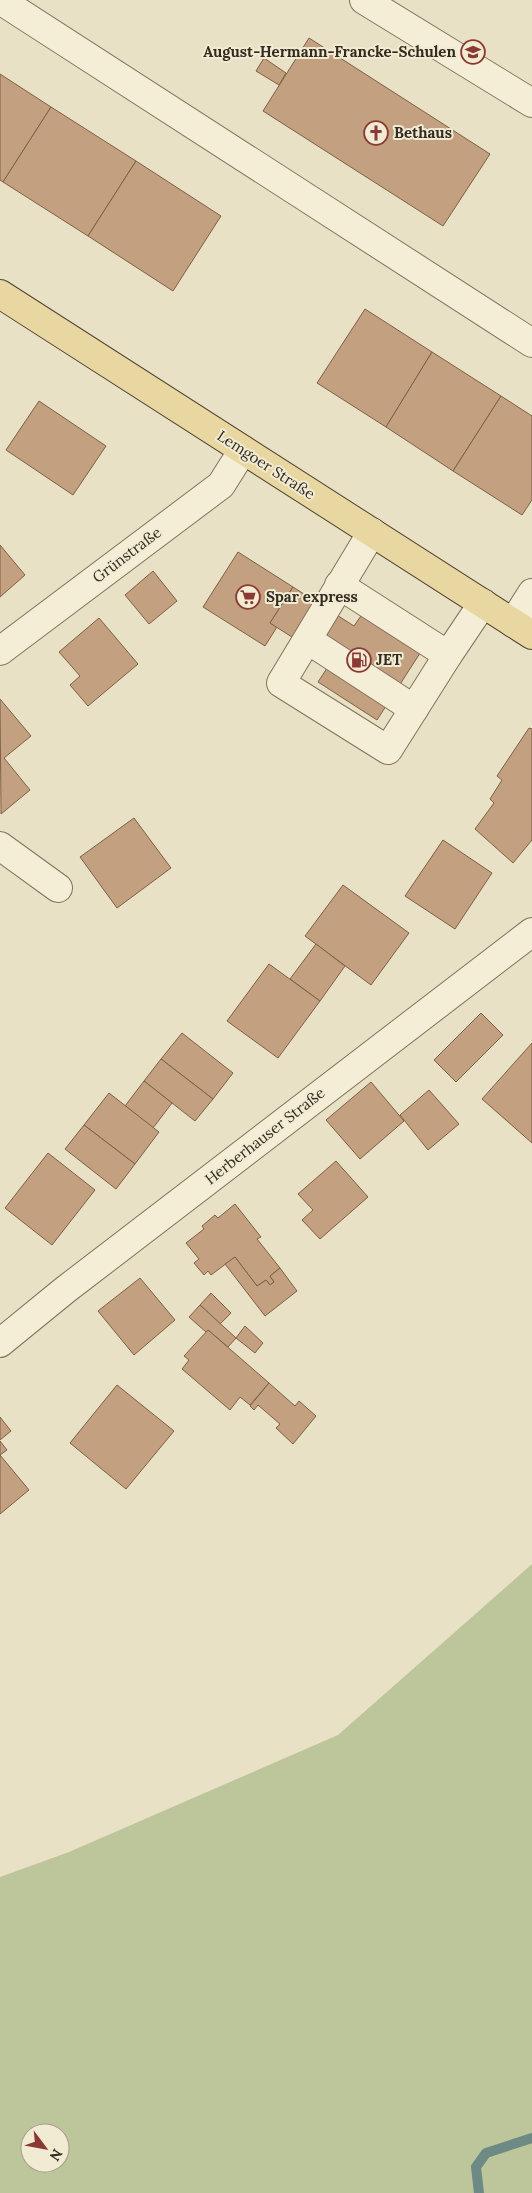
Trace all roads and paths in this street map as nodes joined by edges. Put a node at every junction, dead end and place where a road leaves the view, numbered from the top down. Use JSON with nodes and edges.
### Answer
{"nodes":[{"id":1,"x":0,"y":0,"type":"edge"},
{"id":2,"x":364,"y":0,"type":"edge"},
{"id":3,"x":529,"y":94,"type":"edge"},
{"id":4,"x":0,"y":294,"type":"edge"},
{"id":5,"x":532,"y":343,"type":"edge"},
{"id":6,"x":243,"y":450,"type":"junction"},
{"id":7,"x":372,"y":532,"type":"junction"},
{"id":8,"x":339,"y":585,"type":"junction"},
{"id":9,"x":532,"y":593,"type":"edge"},
{"id":10,"x":483,"y":604,"type":"junction"},
{"id":11,"x":522,"y":629,"type":"edge"},
{"id":12,"x":308,"y":640,"type":"junction"},
{"id":13,"x":0,"y":651,"type":"edge"},
{"id":14,"x":448,"y":654,"type":"junction"},
{"id":15,"x":414,"y":709,"type":"junction"},
{"id":16,"x":0,"y":846,"type":"edge"},
{"id":17,"x":58,"y":888,"type":"dead end"},
{"id":18,"x":532,"y":932,"type":"edge"},
{"id":19,"x":0,"y":1343,"type":"edge"}],
"edges":[{"from":1,"to":5,"type":"street"},
{"from":2,"to":3,"type":"street"},
{"from":4,"to":6,"type":"main road","name":"Lemgoer Straße"},
{"from":6,"to":7,"type":"main road","name":"Lemgoer Straße"},
{"from":6,"to":13,"type":"street","name":"Grünstraße"},
{"from":7,"to":8,"type":"street"},
{"from":7,"to":10,"type":"main road","name":"Lemgoer Straße"},
{"from":8,"to":12,"type":"street"},
{"from":8,"to":14,"type":"street"},
{"from":9,"to":11,"type":"street"},
{"from":10,"to":11,"type":"main road","name":"Lemgoer Straße"},
{"from":10,"to":14,"type":"street"},
{"from":12,"to":15,"type":"street"},
{"from":12,"to":15,"type":"street"},
{"from":14,"to":15,"type":"street"},
{"from":16,"to":17,"type":"street"},
{"from":18,"to":19,"type":"street","name":"Herberhauser Straße"}]}
